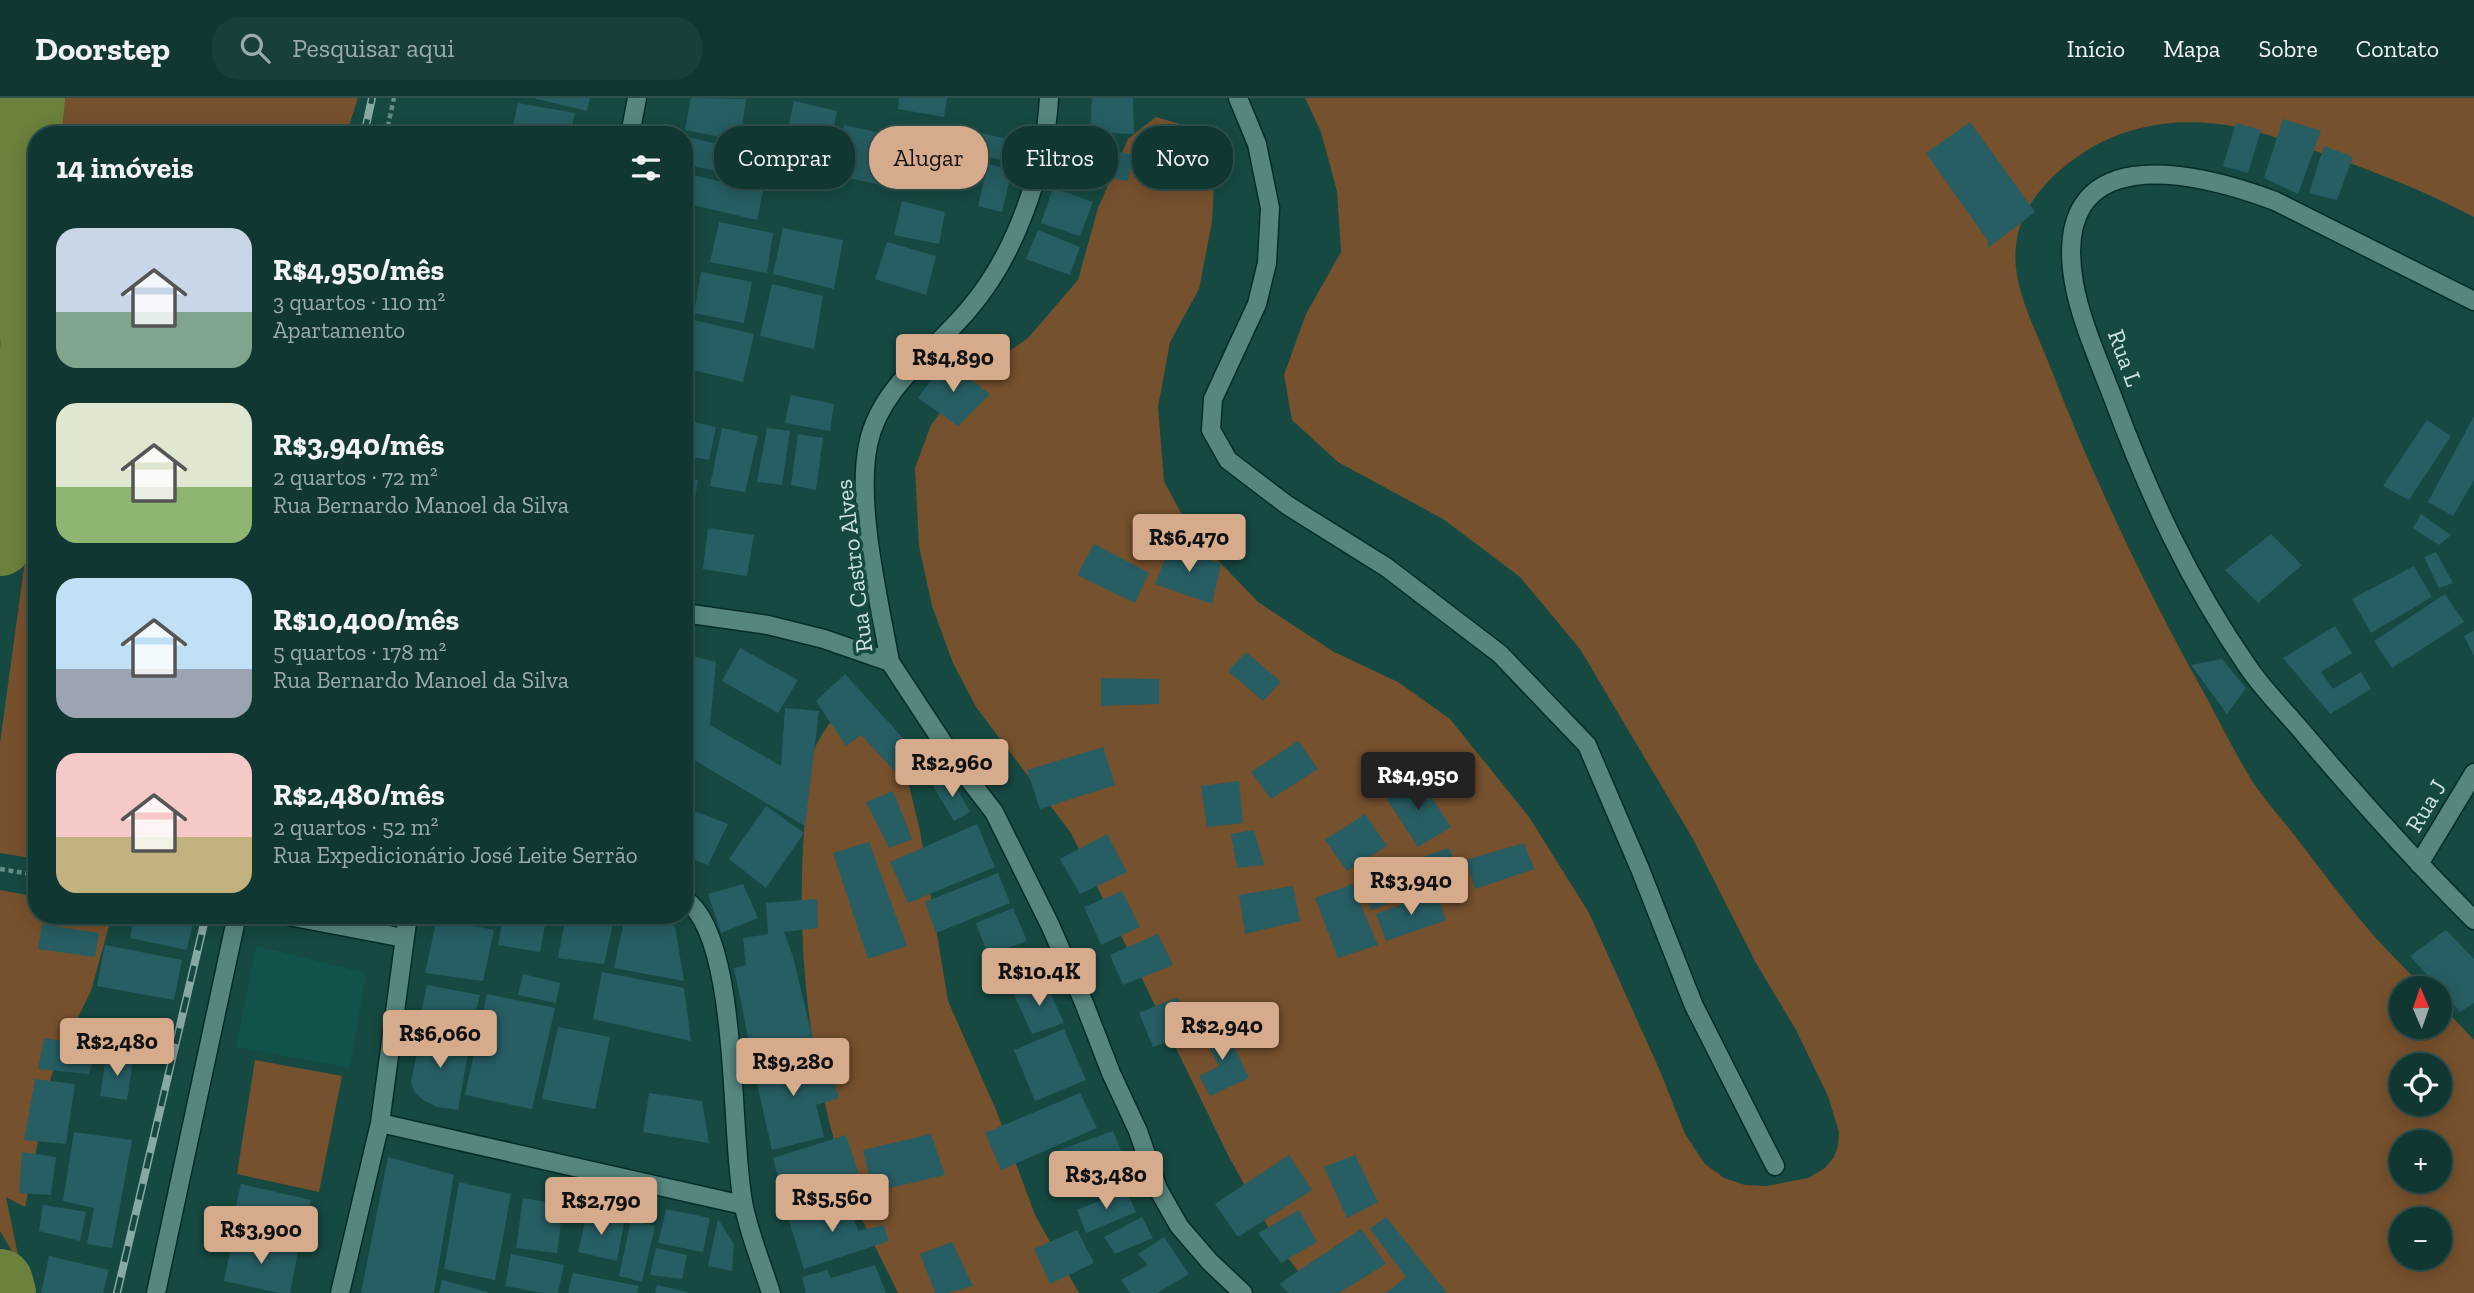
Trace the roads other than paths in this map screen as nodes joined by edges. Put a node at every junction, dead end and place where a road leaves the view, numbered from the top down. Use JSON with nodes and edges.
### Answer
{"nodes":[{"id":1,"x":637,"y":98,"type":"edge"},
{"id":2,"x":1049,"y":98,"type":"edge"},
{"id":3,"x":1238,"y":98,"type":"edge"},
{"id":4,"x":632,"y":126,"type":"edge"},
{"id":5,"x":2474,"y":301,"type":"edge"},
{"id":6,"x":693,"y":614,"type":"edge"},
{"id":7,"x":890,"y":662,"type":"junction"},
{"id":8,"x":2474,"y":773,"type":"edge"},
{"id":9,"x":2419,"y":864,"type":"junction"},
{"id":10,"x":693,"y":908,"type":"edge"},
{"id":11,"x":2474,"y":920,"type":"edge"},
{"id":12,"x":235,"y":924,"type":"edge"},
{"id":13,"x":330,"y":924,"type":"edge"},
{"id":14,"x":406,"y":924,"type":"edge"},
{"id":15,"x":404,"y":938,"type":"junction"},
{"id":16,"x":380,"y":1123,"type":"junction"},
{"id":17,"x":1775,"y":1166,"type":"dead end"},
{"id":18,"x":743,"y":1205,"type":"junction"},
{"id":19,"x":156,"y":1293,"type":"edge"},
{"id":20,"x":340,"y":1293,"type":"edge"},
{"id":21,"x":771,"y":1293,"type":"edge"},
{"id":22,"x":1243,"y":1293,"type":"edge"}],
"edges":[{"from":1,"to":4,"type":"street"},
{"from":2,"to":7,"type":"street","name":"Rua Castro Alves"},
{"from":3,"to":17,"type":"street"},
{"from":5,"to":9,"type":"street","name":"Rua L"},
{"from":6,"to":7,"type":"street"},
{"from":7,"to":22,"type":"street"},
{"from":8,"to":9,"type":"street","name":"Rua J"},
{"from":9,"to":11,"type":"street","name":"Rua L"},
{"from":10,"to":18,"type":"street"},
{"from":12,"to":19,"type":"street"},
{"from":13,"to":15,"type":"street"},
{"from":14,"to":15,"type":"street"},
{"from":15,"to":16,"type":"street"},
{"from":16,"to":18,"type":"street"},
{"from":16,"to":20,"type":"street"},
{"from":18,"to":21,"type":"street"}]}
